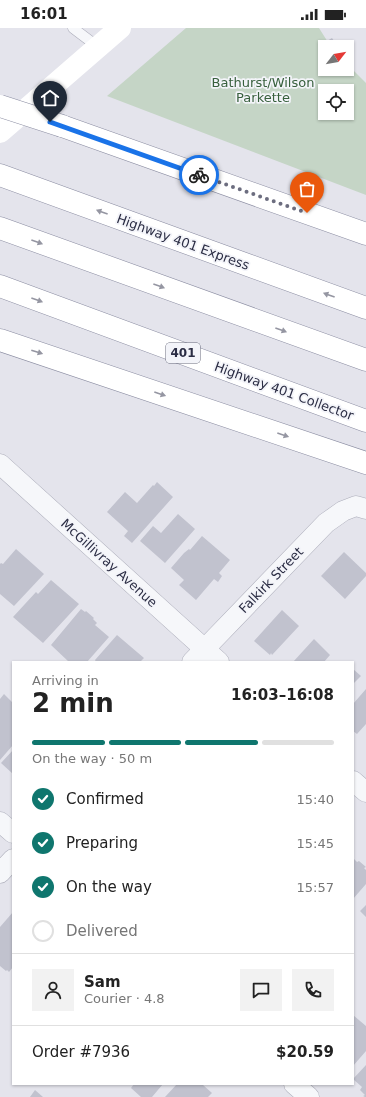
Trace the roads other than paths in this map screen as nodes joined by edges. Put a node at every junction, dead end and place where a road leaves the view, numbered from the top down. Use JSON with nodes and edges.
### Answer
{"nodes":[{"id":1,"x":73,"y":28,"type":"edge"},
{"id":2,"x":120,"y":28,"type":"edge"},
{"id":3,"x":98,"y":47,"type":"junction"},
{"id":4,"x":0,"y":106,"type":"edge"},
{"id":5,"x":0,"y":132,"type":"edge"},
{"id":6,"x":5,"y":177,"type":"edge"},
{"id":7,"x":0,"y":228,"type":"edge"},
{"id":8,"x":366,"y":234,"type":"edge"},
{"id":9,"x":0,"y":286,"type":"edge"},
{"id":10,"x":366,"y":308,"type":"edge"},
{"id":11,"x":0,"y":340,"type":"edge"},
{"id":12,"x":366,"y":360,"type":"edge"},
{"id":13,"x":366,"y":421,"type":"edge"},
{"id":14,"x":366,"y":463,"type":"edge"},
{"id":15,"x":0,"y":464,"type":"edge"},
{"id":16,"x":361,"y":507,"type":"edge"},
{"id":17,"x":198,"y":655,"type":"edge"},
{"id":18,"x":216,"y":661,"type":"edge"},
{"id":19,"x":354,"y":782,"type":"edge"},
{"id":20,"x":366,"y":792,"type":"edge"},
{"id":21,"x":0,"y":822,"type":"edge"},
{"id":22,"x":12,"y":832,"type":"edge"},
{"id":23,"x":12,"y":860,"type":"edge"},
{"id":24,"x":0,"y":873,"type":"edge"},
{"id":25,"x":295,"y":1085,"type":"edge"},
{"id":26,"x":309,"y":1097,"type":"edge"}],
"edges":[{"from":1,"to":3,"type":"lane"},
{"from":2,"to":3,"type":"main road"},
{"from":3,"to":5,"type":"main road"},
{"from":4,"to":8,"type":"main road","bridge":true},
{"from":10,"to":6,"type":"main road","name":"Highway 401 Express","one_way":true},
{"from":7,"to":12,"type":"main road","one_way":true},
{"from":9,"to":13,"type":"main road","name":"Highway 401 Collector","number":"401","one_way":true},
{"from":11,"to":14,"type":"main road","one_way":true},
{"from":15,"to":17,"type":"street","name":"McGillivray Avenue"},
{"from":16,"to":17,"type":"street","name":"Falkirk Street"},
{"from":17,"to":18,"type":"street","name":"McGillivray Avenue"},
{"from":19,"to":20,"type":"street"},
{"from":21,"to":22,"type":"street"},
{"from":23,"to":24,"type":"street"},
{"from":25,"to":26,"type":"street"}]}
